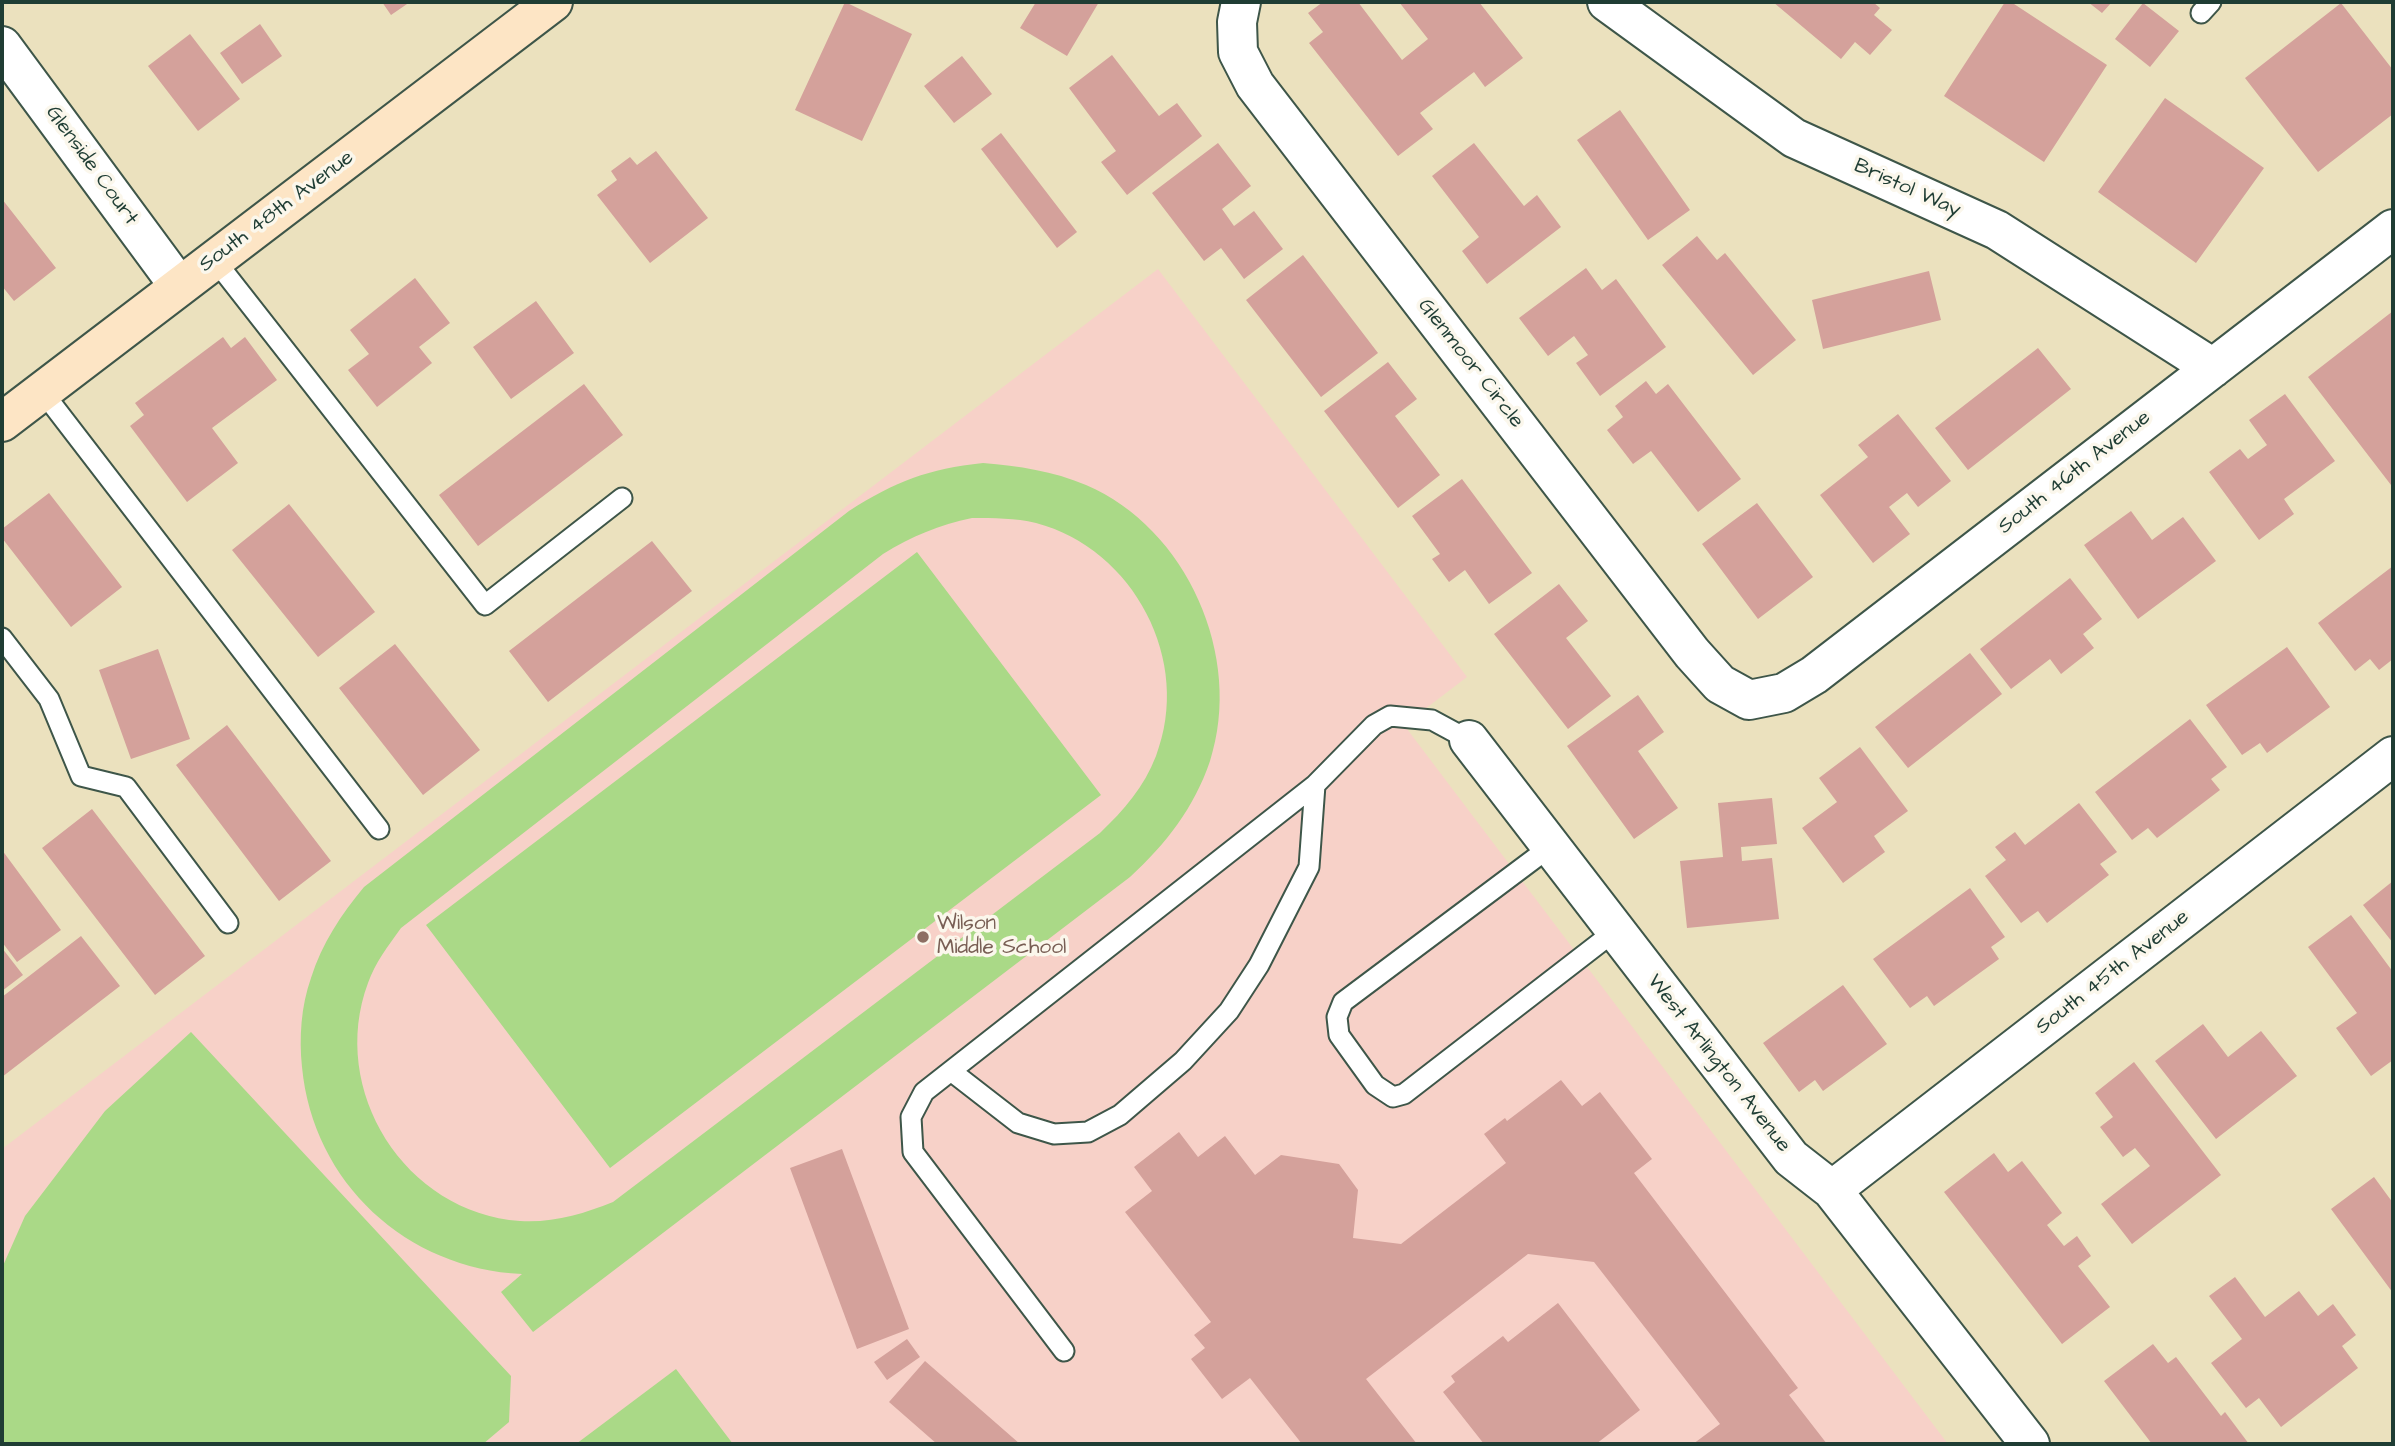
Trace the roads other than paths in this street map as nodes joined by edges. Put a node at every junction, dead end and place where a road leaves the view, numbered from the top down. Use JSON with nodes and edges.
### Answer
{"nodes":[{"id":1,"x":553,"y":2,"type":"edge"},
{"id":2,"x":1241,"y":2,"type":"edge"},
{"id":3,"x":1607,"y":2,"type":"edge"},
{"id":4,"x":2,"y":46,"type":"edge"},
{"id":5,"x":2393,"y":229,"type":"edge"},
{"id":6,"x":215,"y":259,"type":"junction"},
{"id":7,"x":179,"y":286,"type":"junction"},
{"id":8,"x":2213,"y":368,"type":"junction"},
{"id":9,"x":42,"y":391,"type":"junction"},
{"id":10,"x":2,"y":422,"type":"edge"},
{"id":11,"x":622,"y":498,"type":"dead end"},
{"id":12,"x":2,"y":638,"type":"edge"},
{"id":13,"x":1748,"y":701,"type":"joint"},
{"id":14,"x":1469,"y":740,"type":"joint"},
{"id":15,"x":2393,"y":756,"type":"edge"},
{"id":16,"x":1315,"y":785,"type":"junction"},
{"id":17,"x":379,"y":829,"type":"dead end"},
{"id":18,"x":1550,"y":847,"type":"junction"},
{"id":19,"x":228,"y":923,"type":"dead end"},
{"id":20,"x":1615,"y":931,"type":"junction"},
{"id":21,"x":951,"y":1070,"type":"junction"},
{"id":22,"x":1832,"y":1190,"type":"junction"},
{"id":23,"x":1064,"y":1351,"type":"dead end"},
{"id":24,"x":2030,"y":1444,"type":"edge"}],
"edges":[{"from":1,"to":6,"type":"street","name":"South 48th Avenue"},
{"from":2,"to":13,"type":"street","name":"Glenmoor Circle"},
{"from":3,"to":8,"type":"street","name":"Bristol Way"},
{"from":4,"to":7,"type":"street","name":"Glenside Court"},
{"from":5,"to":8,"type":"street","name":"South 46th Avenue"},
{"from":6,"to":7,"type":"street","name":"South 48th Avenue"},
{"from":6,"to":11,"type":"lane"},
{"from":7,"to":9,"type":"street","name":"South 48th Avenue"},
{"from":8,"to":13,"type":"street","name":"South 46th Avenue"},
{"from":9,"to":10,"type":"street","name":"South 48th Avenue"},
{"from":9,"to":17,"type":"lane"},
{"from":12,"to":19,"type":"lane"},
{"from":14,"to":16,"type":"lane"},
{"from":14,"to":18,"type":"street","name":"West Arlington Avenue"},
{"from":15,"to":22,"type":"street","name":"South 45th Avenue"},
{"from":16,"to":21,"type":"lane"},
{"from":16,"to":21,"type":"lane"},
{"from":18,"to":20,"type":"street","name":"West Arlington Avenue"},
{"from":18,"to":20,"type":"lane"},
{"from":20,"to":22,"type":"street","name":"West Arlington Avenue"},
{"from":21,"to":23,"type":"lane"},
{"from":22,"to":24,"type":"street","name":"West Arlington Avenue"}]}
